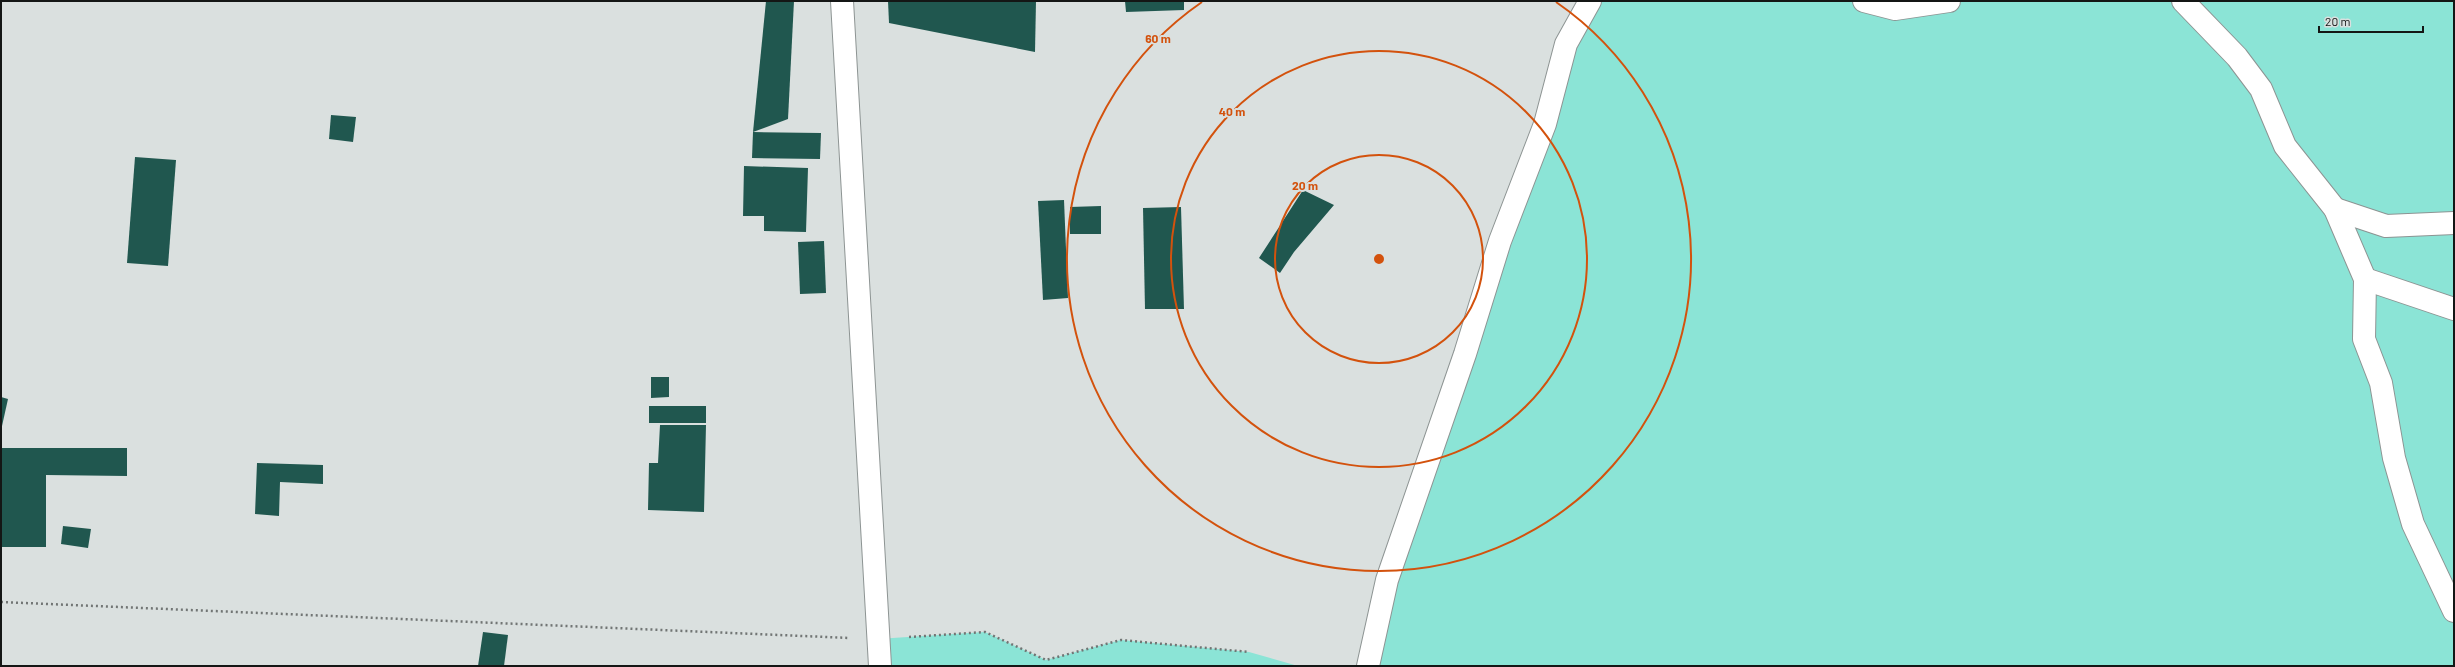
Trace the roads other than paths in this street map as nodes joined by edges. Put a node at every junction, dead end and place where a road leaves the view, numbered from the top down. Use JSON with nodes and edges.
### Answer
{"nodes":[{"id":1,"x":842,"y":1,"type":"edge"},
{"id":2,"x":1590,"y":1,"type":"edge"},
{"id":3,"x":1864,"y":1,"type":"edge"},
{"id":4,"x":1949,"y":1,"type":"edge"},
{"id":5,"x":2183,"y":1,"type":"edge"},
{"id":6,"x":2335,"y":209,"type":"junction"},
{"id":7,"x":2454,"y":223,"type":"edge"},
{"id":8,"x":2365,"y":279,"type":"junction"},
{"id":9,"x":2454,"y":309,"type":"edge"},
{"id":10,"x":2454,"y":611,"type":"edge"},
{"id":11,"x":880,"y":666,"type":"edge"},
{"id":12,"x":1368,"y":666,"type":"edge"}],
"edges":[{"from":1,"to":11,"type":"street"},
{"from":2,"to":12,"type":"street"},
{"from":3,"to":4,"type":"street"},
{"from":5,"to":6,"type":"street"},
{"from":6,"to":7,"type":"street"},
{"from":6,"to":8,"type":"street"},
{"from":8,"to":9,"type":"street"},
{"from":8,"to":10,"type":"street"}]}
